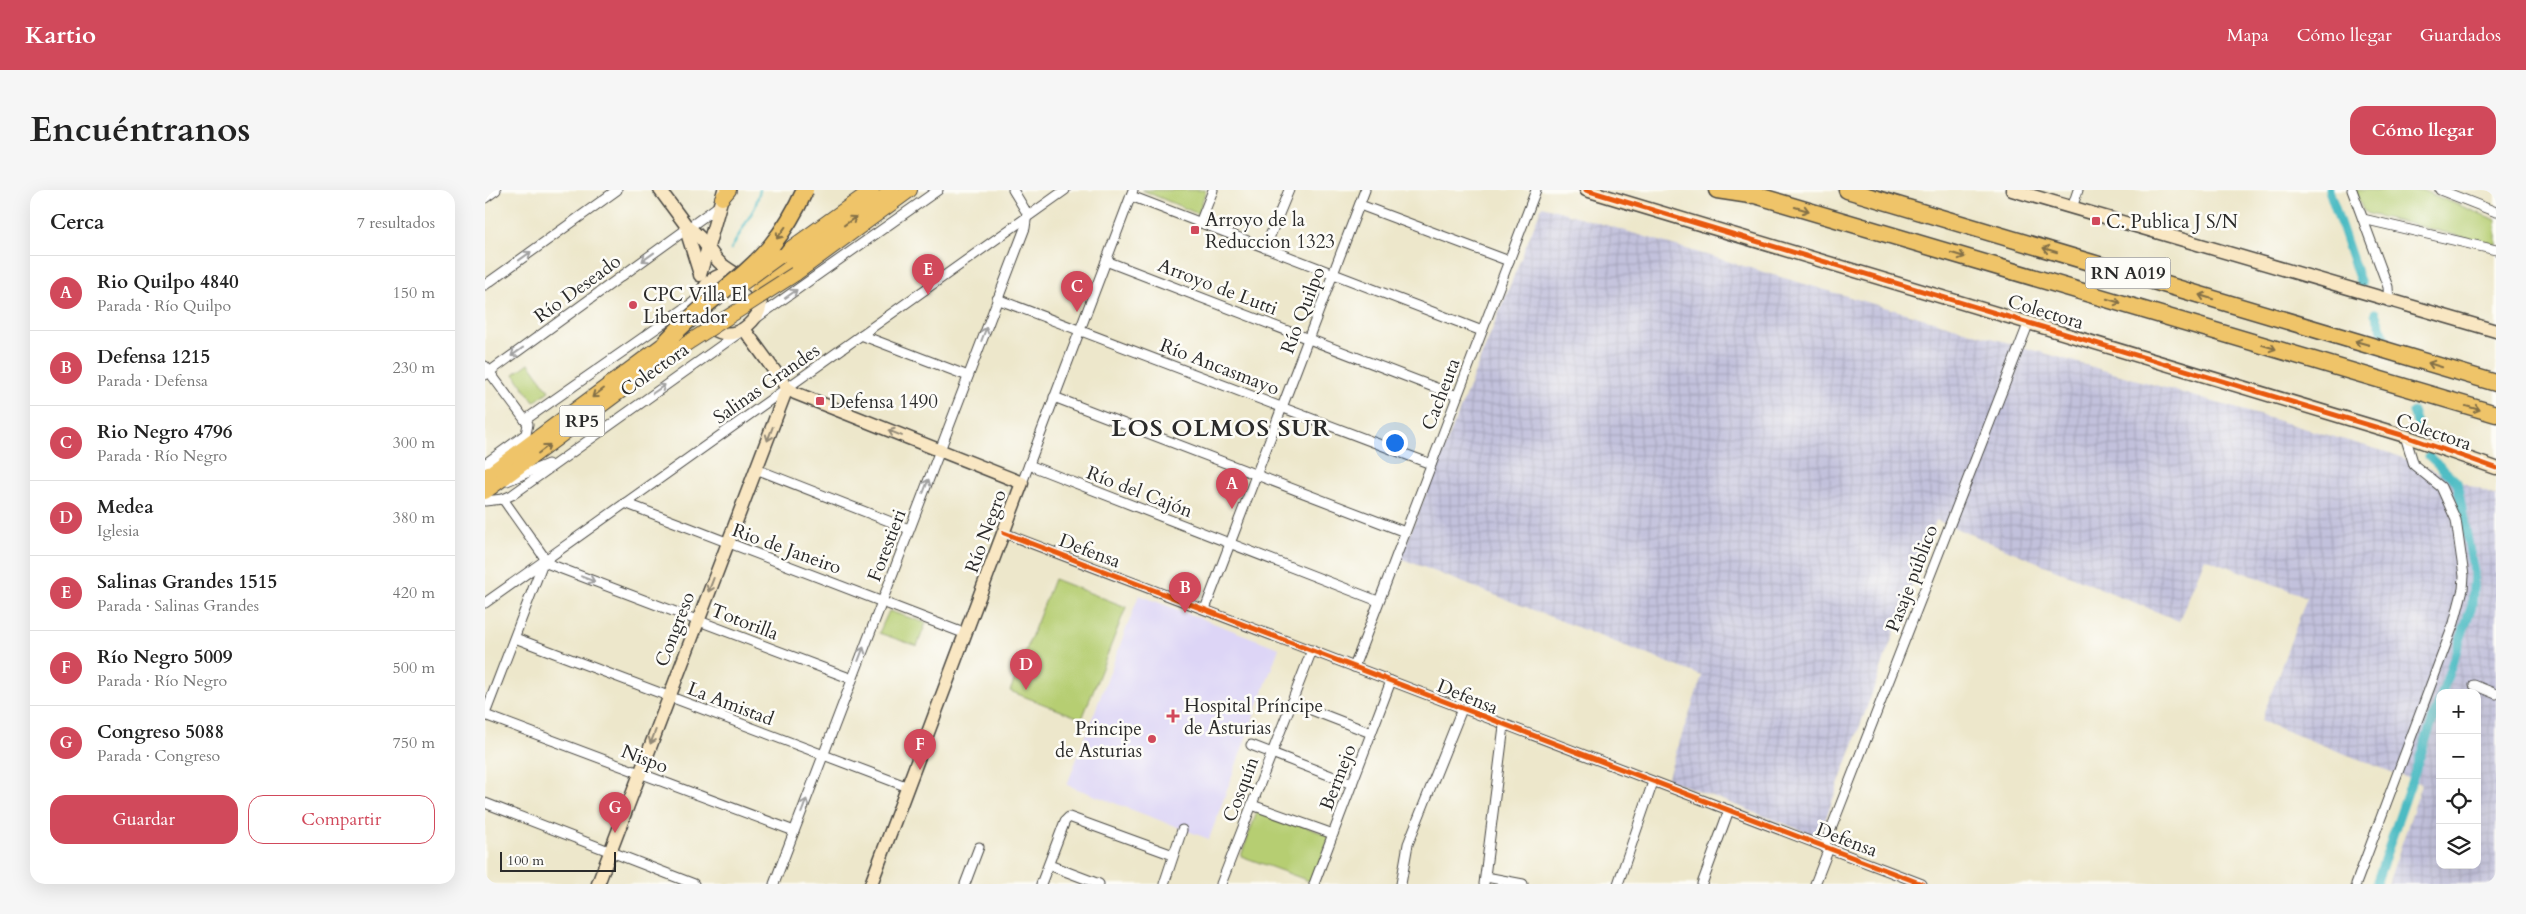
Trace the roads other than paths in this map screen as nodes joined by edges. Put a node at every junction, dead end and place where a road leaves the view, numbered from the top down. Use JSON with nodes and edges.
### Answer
{"nodes":[{"id":1,"x":496,"y":190,"type":"edge"},
{"id":2,"x":617,"y":190,"type":"edge"},
{"id":3,"x":661,"y":190,"type":"edge"},
{"id":4,"x":805,"y":190,"type":"edge"},
{"id":5,"x":871,"y":190,"type":"edge"},
{"id":6,"x":893,"y":190,"type":"edge"},
{"id":7,"x":911,"y":190,"type":"edge"},
{"id":8,"x":938,"y":190,"type":"edge"},
{"id":9,"x":1013,"y":190,"type":"edge"},
{"id":10,"x":1065,"y":190,"type":"edge"},
{"id":11,"x":1213,"y":190,"type":"edge"},
{"id":12,"x":1289,"y":190,"type":"edge"},
{"id":13,"x":1365,"y":190,"type":"edge"},
{"id":14,"x":1535,"y":190,"type":"edge"},
{"id":15,"x":1585,"y":190,"type":"edge"},
{"id":16,"x":1717,"y":190,"type":"edge"},
{"id":17,"x":1739,"y":190,"type":"edge"},
{"id":18,"x":1847,"y":190,"type":"edge"},
{"id":19,"x":2012,"y":190,"type":"edge"},
{"id":20,"x":2078,"y":190,"type":"edge"},
{"id":21,"x":2352,"y":190,"type":"edge"},
{"id":22,"x":2440,"y":190,"type":"edge"},
{"id":23,"x":1132,"y":193,"type":"edge"},
{"id":24,"x":724,"y":196,"type":"edge"},
{"id":25,"x":1763,"y":197,"type":"junction"},
{"id":26,"x":485,"y":198,"type":"edge"},
{"id":27,"x":1360,"y":204,"type":"junction"},
{"id":28,"x":2071,"y":208,"type":"junction"},
{"id":29,"x":2496,"y":212,"type":"edge"},
{"id":30,"x":1028,"y":217,"type":"junction"},
{"id":31,"x":2363,"y":219,"type":"junction"},
{"id":32,"x":1200,"y":223,"type":"junction"},
{"id":33,"x":688,"y":228,"type":"junction"},
{"id":34,"x":707,"y":247,"type":"junction"},
{"id":35,"x":1265,"y":248,"type":"junction"},
{"id":36,"x":2496,"y":250,"type":"edge"},
{"id":37,"x":1106,"y":261,"type":"junction"},
{"id":38,"x":1509,"y":261,"type":"junction"},
{"id":39,"x":732,"y":273,"type":"junction"},
{"id":40,"x":1333,"y":273,"type":"junction"},
{"id":41,"x":700,"y":275,"type":"junction"},
{"id":42,"x":485,"y":284,"type":"edge"},
{"id":43,"x":758,"y":292,"type":"junction"},
{"id":44,"x":700,"y":294,"type":"junction"},
{"id":45,"x":997,"y":299,"type":"junction"},
{"id":46,"x":2383,"y":300,"type":"junction"},
{"id":47,"x":2029,"y":322,"type":"junction"},
{"id":48,"x":748,"y":326,"type":"junction"},
{"id":49,"x":1080,"y":330,"type":"junction"},
{"id":50,"x":1482,"y":331,"type":"junction"},
{"id":51,"x":2496,"y":331,"type":"edge"},
{"id":52,"x":861,"y":335,"type":"junction"},
{"id":53,"x":1309,"y":338,"type":"junction"},
{"id":54,"x":669,"y":348,"type":"junction"},
{"id":55,"x":486,"y":371,"type":"edge"},
{"id":56,"x":968,"y":376,"type":"junction"},
{"id":57,"x":2496,"y":382,"type":"edge"},
{"id":58,"x":787,"y":388,"type":"junction"},
{"id":59,"x":1457,"y":396,"type":"junction"},
{"id":60,"x":1055,"y":397,"type":"junction"},
{"id":61,"x":1282,"y":407,"type":"junction"},
{"id":62,"x":2496,"y":414,"type":"edge"},
{"id":63,"x":525,"y":420,"type":"junction"},
{"id":64,"x":2405,"y":436,"type":"junction"},
{"id":65,"x":940,"y":450,"type":"junction"},
{"id":66,"x":562,"y":458,"type":"junction"},
{"id":67,"x":485,"y":464,"type":"edge"},
{"id":68,"x":1431,"y":464,"type":"junction"},
{"id":69,"x":1029,"y":466,"type":"junction"},
{"id":70,"x":2496,"y":468,"type":"edge"},
{"id":71,"x":756,"y":469,"type":"junction"},
{"id":72,"x":1257,"y":475,"type":"junction"},
{"id":73,"x":1022,"y":483,"type":"junction"},
{"id":74,"x":486,"y":490,"type":"edge"},
{"id":75,"x":503,"y":499,"type":"junction"},
{"id":76,"x":625,"y":503,"type":"junction"},
{"id":77,"x":909,"y":529,"type":"junction"},
{"id":78,"x":1405,"y":532,"type":"junction"},
{"id":79,"x":1004,"y":533,"type":"junction"},
{"id":80,"x":1230,"y":543,"type":"junction"},
{"id":81,"x":727,"y":544,"type":"junction"},
{"id":82,"x":544,"y":560,"type":"junction"},
{"id":83,"x":881,"y":601,"type":"junction"},
{"id":84,"x":1379,"y":601,"type":"junction"},
{"id":85,"x":485,"y":602,"type":"edge"},
{"id":86,"x":1205,"y":610,"type":"junction"},
{"id":87,"x":698,"y":621,"type":"junction"},
{"id":88,"x":966,"y":634,"type":"junction"},
{"id":89,"x":515,"y":638,"type":"junction"},
{"id":90,"x":1312,"y":650,"type":"junction"},
{"id":91,"x":1354,"y":667,"type":"junction"},
{"id":92,"x":852,"y":679,"type":"junction"},
{"id":93,"x":1391,"y":681,"type":"junction"},
{"id":94,"x":2474,"y":685,"type":"dead end"},
{"id":95,"x":2496,"y":694,"type":"edge"},
{"id":96,"x":669,"y":696,"type":"junction"},
{"id":97,"x":1291,"y":702,"type":"junction"},
{"id":98,"x":1462,"y":709,"type":"junction"},
{"id":99,"x":485,"y":714,"type":"edge"},
{"id":100,"x":1504,"y":726,"type":"junction"},
{"id":101,"x":1371,"y":733,"type":"junction"},
{"id":102,"x":1251,"y":745,"type":"dead end"},
{"id":103,"x":1272,"y":753,"type":"junction"},
{"id":104,"x":823,"y":755,"type":"junction"},
{"id":105,"x":639,"y":774,"type":"junction"},
{"id":106,"x":1653,"y":782,"type":"junction"},
{"id":107,"x":1352,"y":784,"type":"junction"},
{"id":108,"x":908,"y":787,"type":"junction"},
{"id":109,"x":485,"y":803,"type":"edge"},
{"id":110,"x":1252,"y":805,"type":"junction"},
{"id":111,"x":1729,"y":810,"type":"junction"},
{"id":112,"x":1182,"y":830,"type":"dead end"},
{"id":113,"x":794,"y":831,"type":"junction"},
{"id":114,"x":1333,"y":834,"type":"junction"},
{"id":115,"x":979,"y":847,"type":"dead end"},
{"id":116,"x":1826,"y":847,"type":"junction"},
{"id":117,"x":610,"y":852,"type":"junction"},
{"id":118,"x":1173,"y":855,"type":"junction"},
{"id":119,"x":1049,"y":865,"type":"junction"},
{"id":120,"x":1897,"y":874,"type":"junction"},
{"id":121,"x":1485,"y":880,"type":"edge"},
{"id":122,"x":688,"y":883,"type":"edge"},
{"id":123,"x":598,"y":884,"type":"edge"},
{"id":124,"x":774,"y":884,"type":"edge"},
{"id":125,"x":871,"y":884,"type":"edge"},
{"id":126,"x":965,"y":884,"type":"edge"},
{"id":127,"x":1041,"y":884,"type":"edge"},
{"id":128,"x":1099,"y":884,"type":"edge"},
{"id":129,"x":1164,"y":884,"type":"edge"},
{"id":130,"x":1221,"y":884,"type":"edge"},
{"id":131,"x":1314,"y":884,"type":"edge"},
{"id":132,"x":1401,"y":884,"type":"edge"},
{"id":133,"x":1523,"y":884,"type":"edge"},
{"id":134,"x":1618,"y":884,"type":"edge"},
{"id":135,"x":1702,"y":884,"type":"edge"},
{"id":136,"x":1815,"y":884,"type":"edge"},
{"id":137,"x":1893,"y":884,"type":"edge"},
{"id":138,"x":1923,"y":884,"type":"edge"},
{"id":139,"x":2356,"y":884,"type":"edge"}],
"edges":[{"from":1,"to":26,"type":"street"},
{"from":42,"to":2,"type":"street","one_way":true},
{"from":3,"to":33,"type":"street"},
{"from":4,"to":54,"type":"highway","one_way":true,"bridge":true},
{"from":5,"to":54,"type":"main road","number":"RP5","bridge":true},
{"from":43,"to":6,"type":"main road","one_way":true},
{"from":7,"to":54,"type":"main road","number":"RP5","bridge":true},
{"from":48,"to":8,"type":"street","name":"Colectora","one_way":true},
{"from":9,"to":30,"type":"street"},
{"from":10,"to":30,"type":"street","name":"Salinas Grandes"},
{"from":11,"to":32,"type":"street"},
{"from":12,"to":35,"type":"street"},
{"from":13,"to":27,"type":"street","name":"Río Quilpo"},
{"from":14,"to":38,"type":"street","name":"Cacheuta"},
{"from":15,"to":47,"type":"street","name":"Colectora"},
{"from":16,"to":25,"type":"highway"},
{"from":17,"to":25,"type":"highway","number":"RN A019"},
{"from":57,"to":18,"type":"highway","number":"RN A019","one_way":true},
{"from":19,"to":28,"type":"street"},
{"from":20,"to":28,"type":"street"},
{"from":21,"to":31,"type":"street"},
{"from":22,"to":29,"type":"street"},
{"from":23,"to":32,"type":"street"},
{"from":23,"to":37,"type":"street","name":"Río Negro"},
{"from":24,"to":33,"type":"street","name":"Río Deseado"},
{"from":24,"to":34,"type":"street"},
{"from":25,"to":62,"type":"highway","number":"RN A019","one_way":true},
{"from":27,"to":38,"type":"street"},
{"from":27,"to":40,"type":"street","name":"Río Quilpo"},
{"from":28,"to":46,"type":"street"},
{"from":30,"to":45,"type":"street","name":"Forestieri"},
{"from":30,"to":52,"type":"street","name":"Salinas Grandes"},
{"from":31,"to":36,"type":"street"},
{"from":31,"to":46,"type":"street"},
{"from":32,"to":35,"type":"street"},
{"from":33,"to":34,"type":"street"},
{"from":33,"to":41,"type":"street"},
{"from":33,"to":55,"type":"street","name":"Río Deseado","one_way":true},
{"from":34,"to":39,"type":"street"},
{"from":34,"to":41,"type":"street"},
{"from":35,"to":40,"type":"street"},
{"from":37,"to":49,"type":"street","name":"Río Negro"},
{"from":37,"to":53,"type":"street","name":"Arroyo de Lutti"},
{"from":38,"to":50,"type":"street","name":"Cacheuta"},
{"from":39,"to":43,"type":"street"},
{"from":39,"to":44,"type":"street"},
{"from":40,"to":50,"type":"street"},
{"from":40,"to":53,"type":"street","name":"Río Quilpo"},
{"from":41,"to":44,"type":"street"},
{"from":43,"to":48,"type":"street"},
{"from":44,"to":48,"type":"street"},
{"from":44,"to":63,"type":"street","name":"Colectora"},
{"from":45,"to":49,"type":"street","name":"Río Ancasmayo"},
{"from":56,"to":45,"type":"street","name":"Forestieri","one_way":true},
{"from":46,"to":51,"type":"street"},
{"from":47,"to":64,"type":"street","name":"Colectora"},
{"from":47,"to":116,"type":"street","name":"Pasaje público"},
{"from":48,"to":58,"type":"street"},
{"from":66,"to":48,"type":"street","name":"Colectora","one_way":true},
{"from":49,"to":60,"type":"street","name":"Río Negro"},
{"from":49,"to":61,"type":"street","name":"Río Ancasmayo"},
{"from":50,"to":59,"type":"street","name":"Cacheuta"},
{"from":52,"to":56,"type":"street"},
{"from":52,"to":58,"type":"street","name":"Salinas Grandes"},
{"from":53,"to":59,"type":"street","name":"Arroyo de Lutti"},
{"from":53,"to":61,"type":"street","name":"Río Quilpo"},
{"from":54,"to":74,"type":"main road","number":"RP5"},
{"from":55,"to":63,"type":"street"},
{"from":56,"to":65,"type":"street","name":"Forestieri"},
{"from":65,"to":58,"type":"street","one_way":true},
{"from":58,"to":71,"type":"street","name":"Congreso","one_way":true},
{"from":58,"to":76,"type":"street","name":"Salinas Grandes"},
{"from":59,"to":68,"type":"street","name":"Cacheuta"},
{"from":60,"to":69,"type":"street","name":"Río Negro"},
{"from":60,"to":72,"type":"street"},
{"from":61,"to":68,"type":"street","name":"Río Ancasmayo"},
{"from":61,"to":72,"type":"street","name":"Río Quilpo"},
{"from":63,"to":67,"type":"street"},
{"from":64,"to":70,"type":"street","name":"Colectora"},
{"from":64,"to":139,"type":"street"},
{"from":65,"to":73,"type":"street"},
{"from":77,"to":65,"type":"street","name":"Forestieri","one_way":true},
{"from":66,"to":74,"type":"street"},
{"from":66,"to":75,"type":"street","name":"Colectora"},
{"from":68,"to":78,"type":"street","name":"Cacheuta"},
{"from":69,"to":73,"type":"street","name":"Río Negro"},
{"from":69,"to":80,"type":"street","name":"Río del Cajón"},
{"from":71,"to":77,"type":"street"},
{"from":71,"to":81,"type":"street","name":"Congreso"},
{"from":72,"to":78,"type":"street"},
{"from":72,"to":80,"type":"street","name":"Río Quilpo"},
{"from":73,"to":79,"type":"street","name":"Río Negro"},
{"from":74,"to":75,"type":"street","name":"Colectora"},
{"from":75,"to":82,"type":"street"},
{"from":76,"to":81,"type":"street","name":"Rio de Janeiro"},
{"from":76,"to":82,"type":"street","name":"Salinas Grandes"},
{"from":77,"to":83,"type":"street","name":"Forestieri"},
{"from":78,"to":84,"type":"street","name":"Cacheuta"},
{"from":79,"to":86,"type":"street","name":"Defensa"},
{"from":79,"to":88,"type":"street","name":"Río Negro"},
{"from":80,"to":84,"type":"street","name":"Río del Cajón"},
{"from":80,"to":86,"type":"street","name":"Río Quilpo"},
{"from":81,"to":83,"type":"street","name":"Rio de Janeiro"},
{"from":81,"to":87,"type":"street","name":"Congreso","one_way":true},
{"from":82,"to":85,"type":"street","name":"Salinas Grandes"},
{"from":82,"to":87,"type":"street","name":"Totorilla","one_way":true},
{"from":82,"to":89,"type":"street"},
{"from":83,"to":88,"type":"street","name":"Rio de Janeiro"},
{"from":92,"to":83,"type":"street","name":"Forestieri","one_way":true},
{"from":84,"to":91,"type":"street","name":"Cacheuta"},
{"from":86,"to":90,"type":"street","name":"Defensa"},
{"from":87,"to":92,"type":"street","name":"Totorilla"},
{"from":87,"to":96,"type":"street","name":"Congreso"},
{"from":88,"to":108,"type":"street","name":"Río Negro"},
{"from":89,"to":96,"type":"street","name":"La Amistad"},
{"from":89,"to":99,"type":"street"},
{"from":90,"to":91,"type":"street","name":"Defensa"},
{"from":90,"to":97,"type":"street","name":"Cosquín"},
{"from":91,"to":93,"type":"street","name":"Defensa"},
{"from":92,"to":104,"type":"street","name":"Forestieri"},
{"from":93,"to":98,"type":"street","name":"Defensa"},
{"from":93,"to":101,"type":"street","name":"Bermejo"},
{"from":94,"to":95,"type":"street"},
{"from":96,"to":104,"type":"street","name":"La Amistad"},
{"from":96,"to":105,"type":"street","name":"Congreso","one_way":true},
{"from":97,"to":101,"type":"street"},
{"from":97,"to":103,"type":"street","name":"Cosquín"},
{"from":98,"to":100,"type":"street","name":"Defensa"},
{"from":98,"to":132,"type":"street"},
{"from":99,"to":105,"type":"street","name":"Nispo"},
{"from":100,"to":106,"type":"street","name":"Defensa"},
{"from":100,"to":121,"type":"street"},
{"from":101,"to":107,"type":"street","name":"Bermejo"},
{"from":102,"to":103,"type":"street"},
{"from":103,"to":107,"type":"street"},
{"from":103,"to":110,"type":"street","name":"Cosquín"},
{"from":104,"to":108,"type":"street","name":"La Amistad"},
{"from":113,"to":104,"type":"street","name":"Forestieri","one_way":true},
{"from":105,"to":113,"type":"street","name":"Nispo"},
{"from":105,"to":117,"type":"street","name":"Congreso"},
{"from":106,"to":111,"type":"street","name":"Defensa"},
{"from":106,"to":134,"type":"street"},
{"from":107,"to":114,"type":"street","name":"Bermejo"},
{"from":108,"to":125,"type":"street","name":"Río Negro"},
{"from":109,"to":117,"type":"street"},
{"from":110,"to":114,"type":"street"},
{"from":110,"to":130,"type":"street","name":"Cosquín"},
{"from":111,"to":116,"type":"street","name":"Defensa"},
{"from":111,"to":135,"type":"street"},
{"from":112,"to":118,"type":"street"},
{"from":113,"to":124,"type":"street","name":"Forestieri"},
{"from":114,"to":131,"type":"street","name":"Bermejo"},
{"from":115,"to":126,"type":"street"},
{"from":116,"to":120,"type":"street","name":"Defensa"},
{"from":116,"to":136,"type":"street","name":"Pasaje público"},
{"from":117,"to":122,"type":"street"},
{"from":117,"to":123,"type":"street","name":"Congreso"},
{"from":118,"to":119,"type":"street"},
{"from":118,"to":129,"type":"street"},
{"from":119,"to":127,"type":"street"},
{"from":119,"to":128,"type":"street"},
{"from":120,"to":137,"type":"street"},
{"from":120,"to":138,"type":"street","name":"Defensa"},
{"from":121,"to":133,"type":"street"}]}
